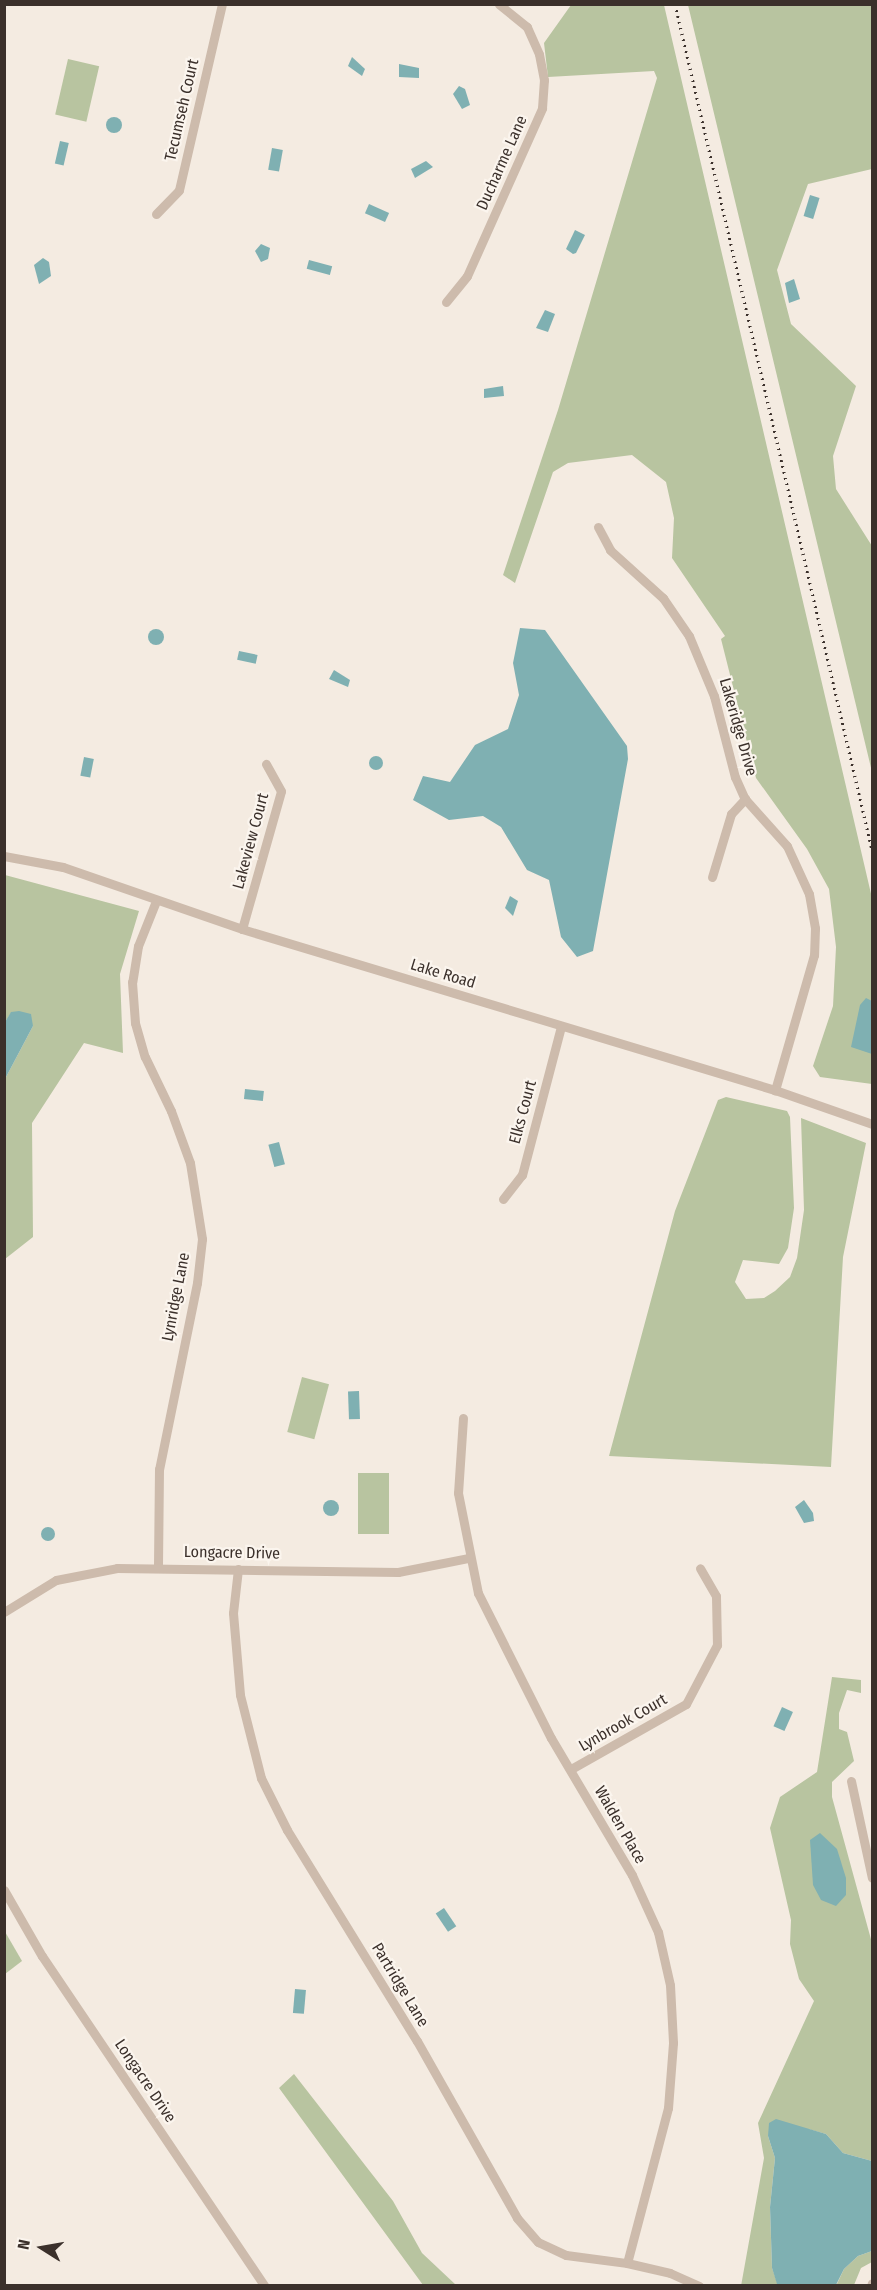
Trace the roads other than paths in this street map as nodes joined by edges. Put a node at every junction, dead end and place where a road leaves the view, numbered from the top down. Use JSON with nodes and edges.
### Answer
{"nodes":[{"id":1,"x":222,"y":4,"type":"edge"},
{"id":2,"x":500,"y":4,"type":"edge"},
{"id":3,"x":156,"y":214,"type":"dead end"},
{"id":4,"x":446,"y":302,"type":"dead end"},
{"id":5,"x":598,"y":527,"type":"dead end"},
{"id":6,"x":266,"y":764,"type":"dead end"},
{"id":7,"x":745,"y":799,"type":"junction"},
{"id":8,"x":4,"y":856,"type":"edge"},
{"id":9,"x":712,"y":878,"type":"dead end"},
{"id":10,"x":156,"y":901,"type":"junction"},
{"id":11,"x":242,"y":929,"type":"junction"},
{"id":12,"x":561,"y":1026,"type":"junction"},
{"id":13,"x":775,"y":1090,"type":"junction"},
{"id":14,"x":873,"y":1124,"type":"edge"},
{"id":15,"x":503,"y":1199,"type":"dead end"},
{"id":16,"x":463,"y":1418,"type":"dead end"},
{"id":17,"x":468,"y":1558,"type":"junction"},
{"id":18,"x":158,"y":1567,"type":"junction"},
{"id":19,"x":700,"y":1568,"type":"dead end"},
{"id":20,"x":238,"y":1569,"type":"junction"},
{"id":21,"x":4,"y":1612,"type":"edge"},
{"id":22,"x":571,"y":1769,"type":"junction"},
{"id":23,"x":851,"y":1781,"type":"dead end"},
{"id":24,"x":873,"y":1878,"type":"edge"},
{"id":25,"x":4,"y":1890,"type":"edge"},
{"id":26,"x":627,"y":2263,"type":"junction"},
{"id":27,"x":265,"y":2286,"type":"edge"},
{"id":28,"x":699,"y":2286,"type":"edge"}],
"edges":[{"from":1,"to":3,"type":"street","name":"Tecumseh Court"},
{"from":2,"to":4,"type":"street","name":"Ducharme Lane"},
{"from":5,"to":7,"type":"street","name":"Lakeridge Drive"},
{"from":6,"to":11,"type":"street","name":"Lakeview Court"},
{"from":7,"to":9,"type":"street"},
{"from":7,"to":13,"type":"street","name":"Lakeridge Drive"},
{"from":8,"to":10,"type":"street","name":"Lake Road"},
{"from":10,"to":11,"type":"street","name":"Lake Road"},
{"from":10,"to":18,"type":"street","name":"Lynridge Lane"},
{"from":11,"to":12,"type":"street","name":"Lake Road"},
{"from":12,"to":13,"type":"street","name":"Lake Road"},
{"from":12,"to":15,"type":"street","name":"Elks Court"},
{"from":13,"to":14,"type":"street","name":"Lake Road"},
{"from":16,"to":17,"type":"street","name":"Walden Place"},
{"from":17,"to":20,"type":"street","name":"Longacre Drive"},
{"from":17,"to":22,"type":"street","name":"Walden Place"},
{"from":18,"to":20,"type":"street","name":"Longacre Drive"},
{"from":18,"to":21,"type":"street","name":"Longacre Drive"},
{"from":19,"to":22,"type":"street","name":"Lynbrook Court"},
{"from":20,"to":26,"type":"street","name":"Partridge Lane"},
{"from":22,"to":26,"type":"street","name":"Walden Place"},
{"from":23,"to":24,"type":"street"},
{"from":25,"to":27,"type":"street","name":"Longacre Drive"},
{"from":26,"to":28,"type":"street","name":"Partridge Lane"}]}
